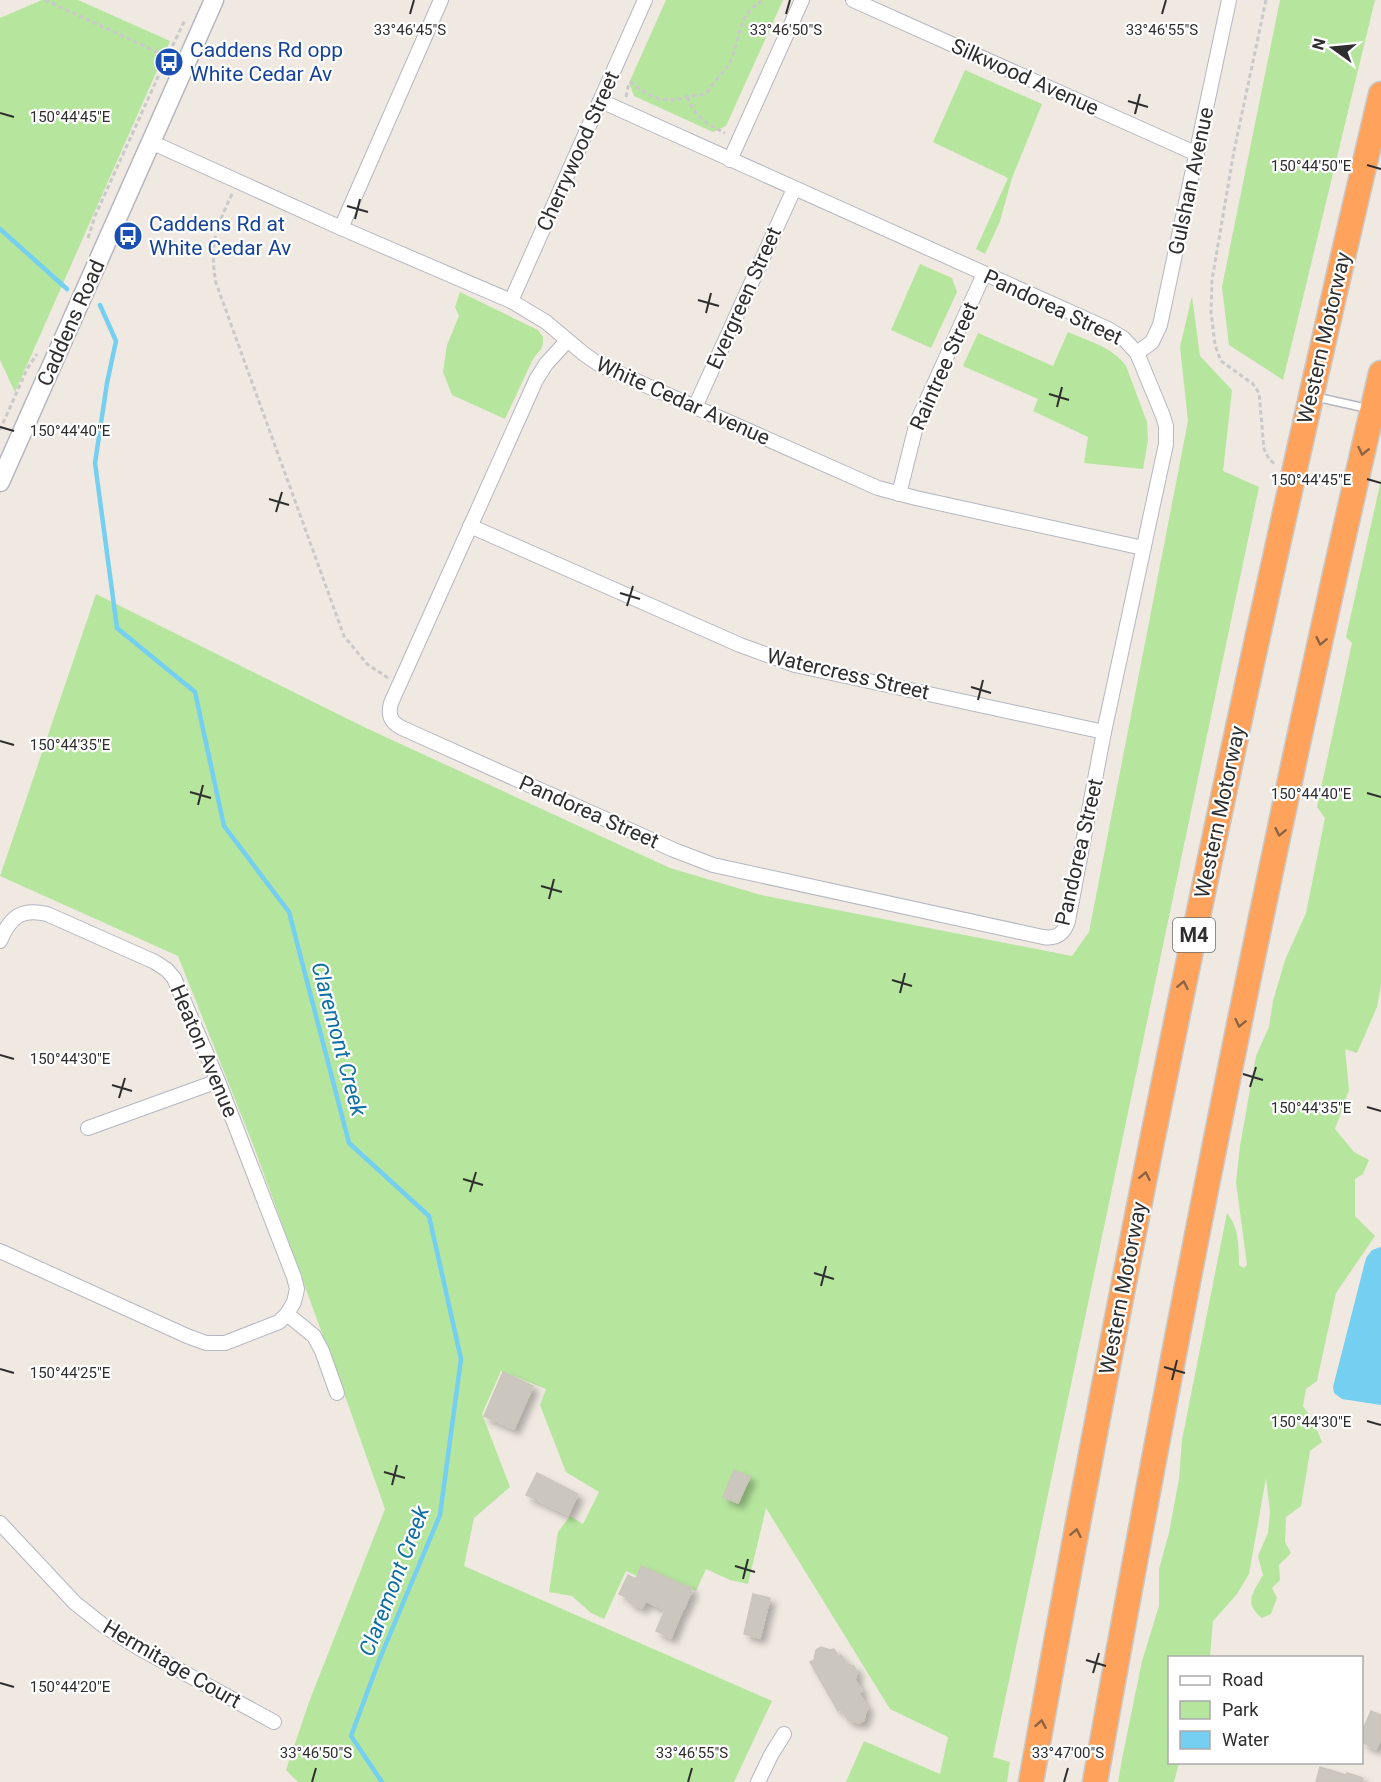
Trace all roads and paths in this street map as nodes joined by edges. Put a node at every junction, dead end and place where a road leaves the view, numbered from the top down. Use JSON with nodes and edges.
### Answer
{"nodes":[{"id":1,"x":45,"y":0,"type":"edge"},
{"id":2,"x":214,"y":0,"type":"edge"},
{"id":3,"x":441,"y":0,"type":"edge"},
{"id":4,"x":645,"y":0,"type":"edge"},
{"id":5,"x":764,"y":0,"type":"edge"},
{"id":6,"x":802,"y":0,"type":"edge"},
{"id":7,"x":853,"y":0,"type":"edge"},
{"id":8,"x":1229,"y":0,"type":"edge"},
{"id":9,"x":1266,"y":0,"type":"edge"},
{"id":10,"x":186,"y":19,"type":"dead end"},
{"id":11,"x":167,"y":57,"type":"junction"},
{"id":12,"x":1381,"y":94,"type":"edge"},
{"id":13,"x":687,"y":97,"type":"junction"},
{"id":14,"x":601,"y":101,"type":"junction"},
{"id":15,"x":625,"y":101,"type":"dead end"},
{"id":16,"x":725,"y":133,"type":"dead end"},
{"id":17,"x":151,"y":142,"type":"junction"},
{"id":18,"x":1197,"y":154,"type":"junction"},
{"id":19,"x":730,"y":160,"type":"junction"},
{"id":20,"x":238,"y":180,"type":"junction"},
{"id":21,"x":794,"y":189,"type":"junction"},
{"id":22,"x":341,"y":228,"type":"junction"},
{"id":23,"x":86,"y":247,"type":"dead end"},
{"id":24,"x":984,"y":274,"type":"junction"},
{"id":25,"x":511,"y":301,"type":"junction"},
{"id":26,"x":567,"y":340,"type":"junction"},
{"id":27,"x":38,"y":352,"type":"dead end"},
{"id":28,"x":1137,"y":353,"type":"junction"},
{"id":29,"x":1381,"y":373,"type":"edge"},
{"id":30,"x":1311,"y":396,"type":"junction"},
{"id":31,"x":695,"y":407,"type":"junction"},
{"id":32,"x":1373,"y":409,"type":"junction"},
{"id":33,"x":0,"y":430,"type":"edge"},
{"id":34,"x":1292,"y":477,"type":"junction"},
{"id":35,"x":0,"y":482,"type":"edge"},
{"id":36,"x":899,"y":494,"type":"junction"},
{"id":37,"x":470,"y":526,"type":"junction"},
{"id":38,"x":1143,"y":548,"type":"junction"},
{"id":39,"x":400,"y":683,"type":"junction"},
{"id":40,"x":1104,"y":732,"type":"junction"},
{"id":41,"x":0,"y":941,"type":"edge"},
{"id":42,"x":218,"y":1081,"type":"junction"},
{"id":43,"x":88,"y":1128,"type":"dead end"},
{"id":44,"x":0,"y":1251,"type":"edge"},
{"id":45,"x":287,"y":1314,"type":"junction"},
{"id":46,"x":337,"y":1393,"type":"dead end"},
{"id":47,"x":0,"y":1522,"type":"edge"},
{"id":48,"x":274,"y":1722,"type":"dead end"},
{"id":49,"x":784,"y":1734,"type":"dead end"},
{"id":50,"x":758,"y":1782,"type":"edge"},
{"id":51,"x":1031,"y":1782,"type":"edge"},
{"id":52,"x":1095,"y":1782,"type":"edge"}],
"edges":[{"from":1,"to":11,"type":"path"},
{"from":2,"to":17,"type":"street","name":"Caddens Road"},
{"from":3,"to":22,"type":"street"},
{"from":4,"to":14,"type":"street","name":"Cherrywood Street"},
{"from":5,"to":13,"type":"path"},
{"from":6,"to":19,"type":"street"},
{"from":7,"to":18,"type":"street","name":"Silkwood Avenue"},
{"from":8,"to":18,"type":"street","name":"Gulshan Avenue"},
{"from":9,"to":34,"type":"path"},
{"from":10,"to":11,"type":"path"},
{"from":11,"to":23,"type":"path"},
{"from":12,"to":30,"type":"highway","name":"Western Motorway","number":"M4"},
{"from":13,"to":15,"type":"path"},
{"from":13,"to":16,"type":"path"},
{"from":14,"to":19,"type":"street","name":"Pandorea Street"},
{"from":14,"to":25,"type":"street","name":"Cherrywood Street"},
{"from":17,"to":20,"type":"street","name":"White Cedar Avenue"},
{"from":17,"to":35,"type":"street","name":"Caddens Road"},
{"from":18,"to":28,"type":"street","name":"Gulshan Avenue"},
{"from":19,"to":21,"type":"street","name":"Pandorea Street"},
{"from":20,"to":22,"type":"street","name":"White Cedar Avenue"},
{"from":20,"to":39,"type":"path"},
{"from":21,"to":24,"type":"street","name":"Pandorea Street"},
{"from":21,"to":31,"type":"street","name":"Evergreen Street"},
{"from":22,"to":25,"type":"street","name":"White Cedar Avenue"},
{"from":24,"to":28,"type":"street","name":"Pandorea Street"},
{"from":24,"to":36,"type":"street","name":"Raintree Street"},
{"from":25,"to":26,"type":"street","name":"White Cedar Avenue"},
{"from":26,"to":31,"type":"street","name":"White Cedar Avenue"},
{"from":26,"to":37,"type":"street","name":"Pandorea Street"},
{"from":27,"to":33,"type":"path"},
{"from":28,"to":38,"type":"street","name":"Pandorea Street"},
{"from":29,"to":32,"type":"highway"},
{"from":30,"to":32,"type":"lane"},
{"from":30,"to":34,"type":"highway","name":"Western Motorway","number":"M4"},
{"from":31,"to":36,"type":"street","name":"White Cedar Avenue"},
{"from":32,"to":52,"type":"highway","one_way":true},
{"from":51,"to":34,"type":"highway","name":"Western Motorway","number":"M4","one_way":true},
{"from":36,"to":38,"type":"street","name":"White Cedar Avenue"},
{"from":37,"to":39,"type":"street","name":"Pandorea Street"},
{"from":37,"to":40,"type":"street","name":"Watercress Street"},
{"from":38,"to":40,"type":"street","name":"Pandorea Street"},
{"from":39,"to":40,"type":"street","name":"Pandorea Street"},
{"from":41,"to":42,"type":"street","name":"Heaton Avenue"},
{"from":42,"to":43,"type":"street"},
{"from":42,"to":45,"type":"street","name":"Heaton Avenue"},
{"from":44,"to":45,"type":"street"},
{"from":45,"to":46,"type":"street"},
{"from":47,"to":48,"type":"street","name":"Hermitage Court"},
{"from":49,"to":50,"type":"street"}]}
